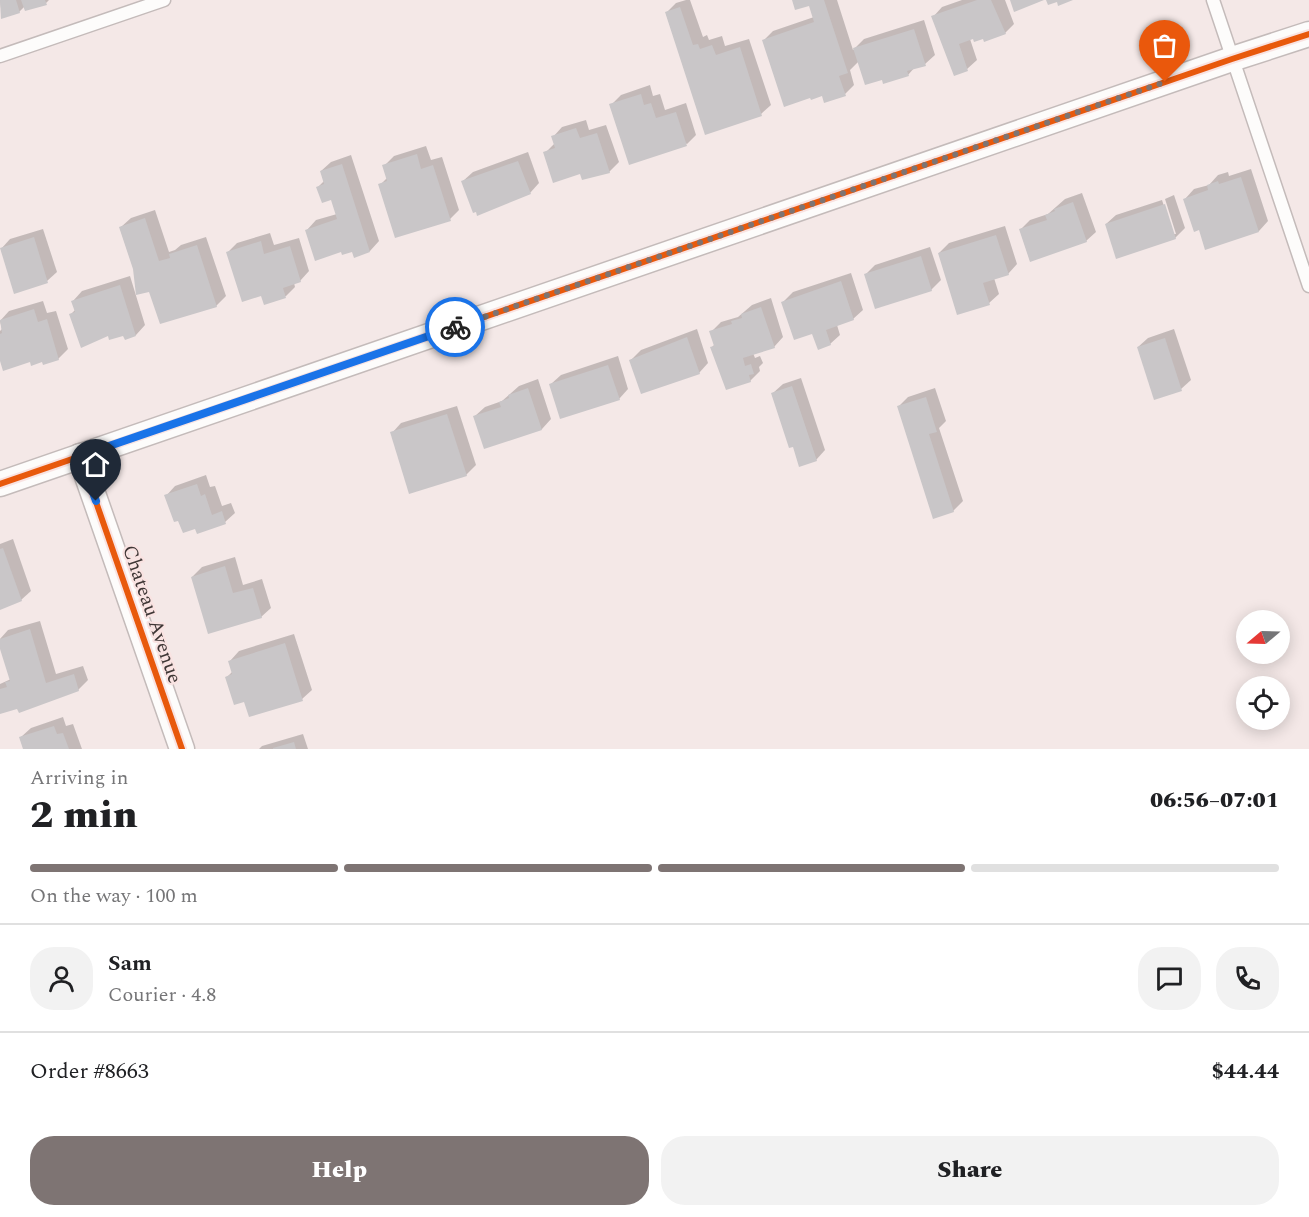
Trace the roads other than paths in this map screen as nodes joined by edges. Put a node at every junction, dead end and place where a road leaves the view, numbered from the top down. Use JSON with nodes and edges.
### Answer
{"nodes":[{"id":1,"x":164,"y":0,"type":"edge"},
{"id":2,"x":1213,"y":0,"type":"edge"},
{"id":3,"x":1309,"y":34,"type":"edge"},
{"id":4,"x":0,"y":56,"type":"edge"},
{"id":5,"x":1232,"y":59,"type":"junction"},
{"id":6,"x":1309,"y":286,"type":"edge"},
{"id":7,"x":80,"y":456,"type":"junction"},
{"id":8,"x":0,"y":484,"type":"edge"},
{"id":9,"x":182,"y":749,"type":"edge"}],
"edges":[{"from":1,"to":4,"type":"lane"},
{"from":2,"to":5,"type":"lane"},
{"from":3,"to":5,"type":"street"},
{"from":5,"to":6,"type":"lane"},
{"from":5,"to":7,"type":"street"},
{"from":7,"to":8,"type":"street"},
{"from":7,"to":9,"type":"street","name":"Chateau Avenue"}]}
